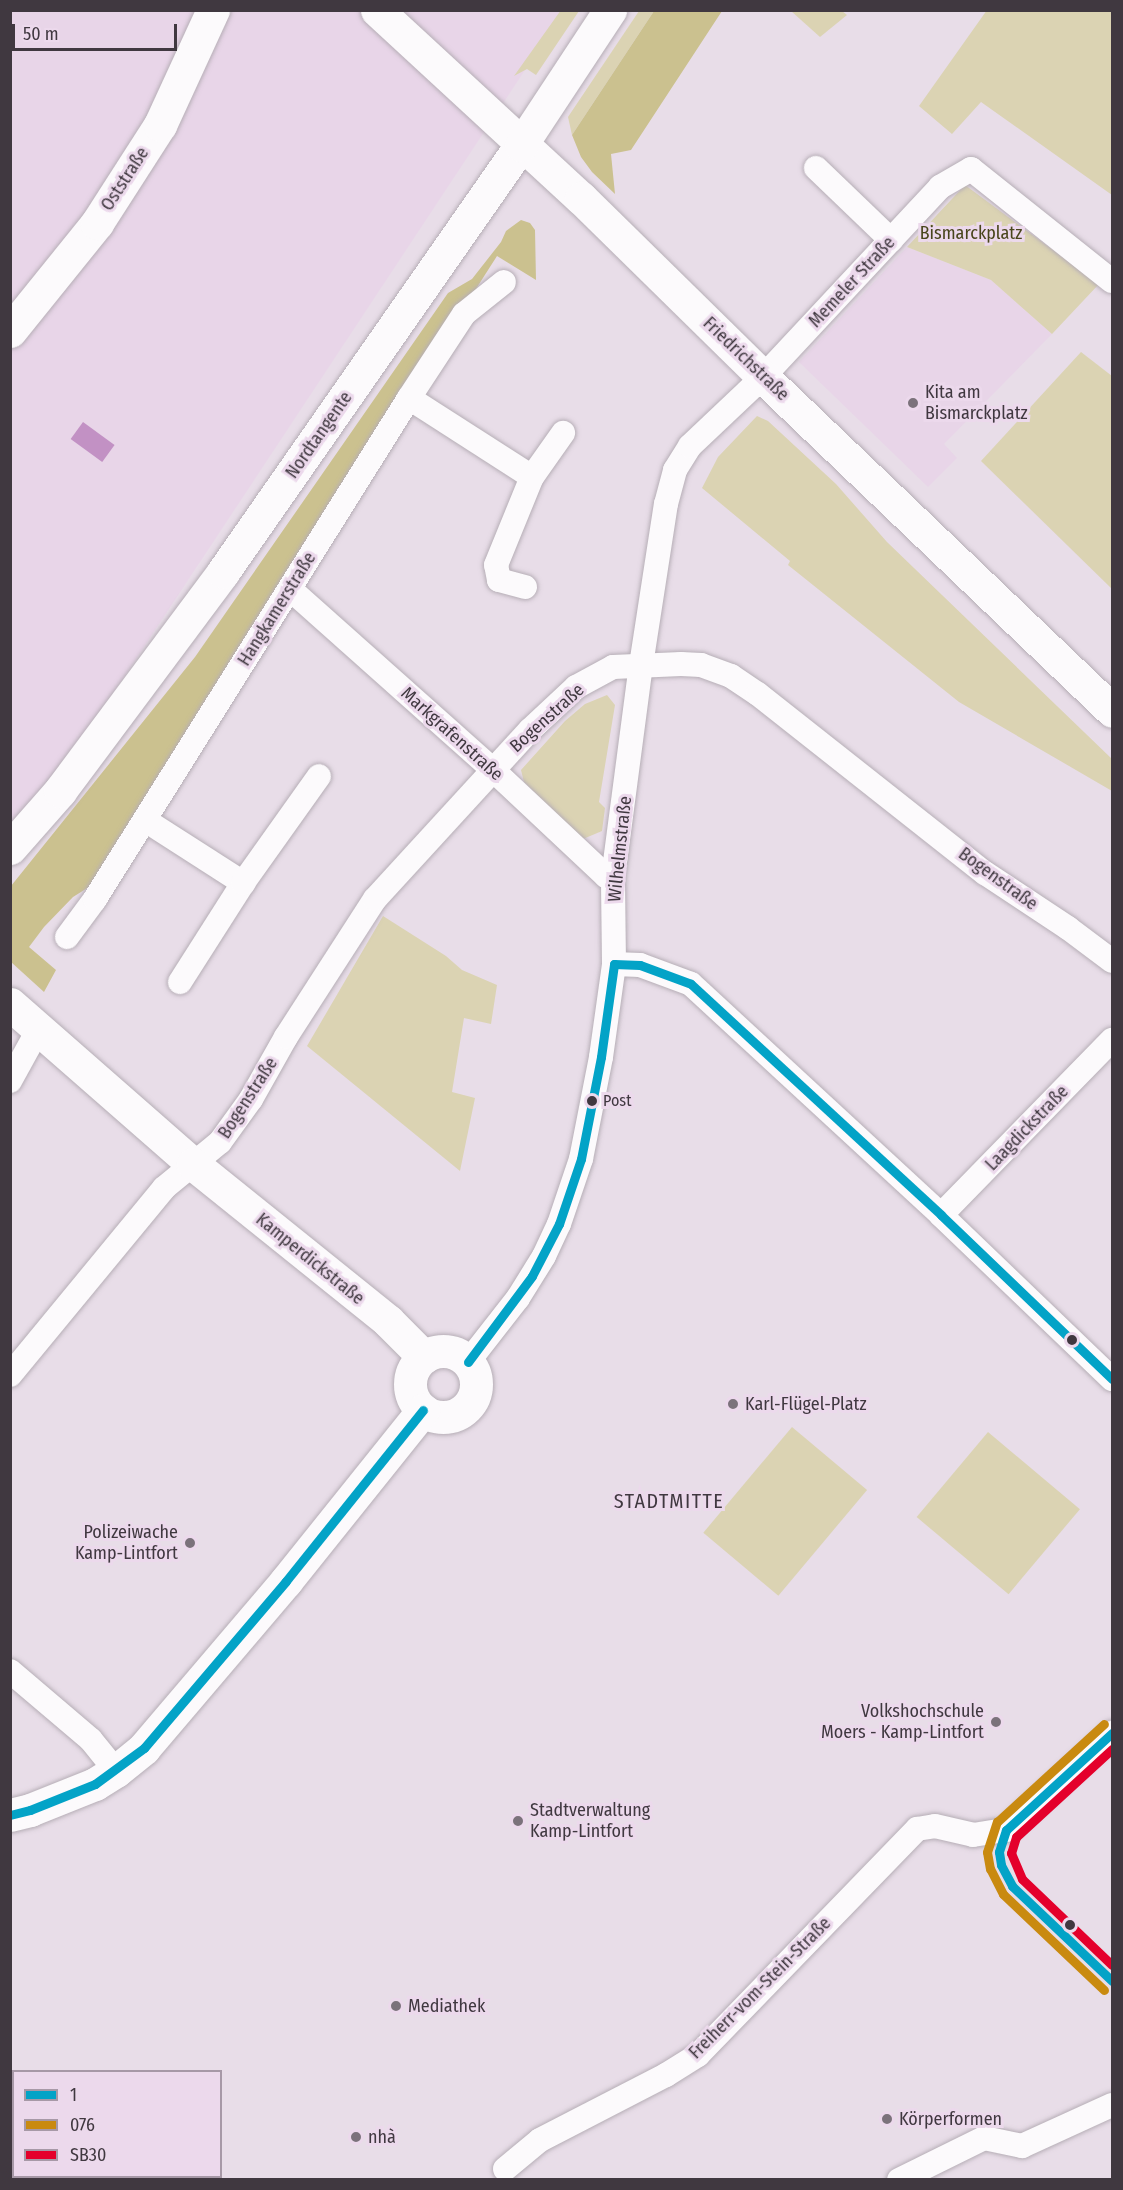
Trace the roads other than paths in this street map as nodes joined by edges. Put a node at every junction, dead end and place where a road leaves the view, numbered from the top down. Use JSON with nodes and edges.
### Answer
{"nodes":[{"id":1,"x":213,"y":10,"type":"edge"},
{"id":2,"x":377,"y":10,"type":"edge"},
{"id":3,"x":610,"y":10,"type":"edge"},
{"id":4,"x":521,"y":145,"type":"junction"},
{"id":5,"x":816,"y":168,"type":"dead end"},
{"id":6,"x":891,"y":240,"type":"junction"},
{"id":7,"x":1113,"y":281,"type":"edge"},
{"id":8,"x":504,"y":282,"type":"dead end"},
{"id":9,"x":10,"y":331,"type":"edge"},
{"id":10,"x":762,"y":377,"type":"junction"},
{"id":11,"x":409,"y":398,"type":"junction"},
{"id":12,"x":563,"y":433,"type":"dead end"},
{"id":13,"x":532,"y":477,"type":"junction"},
{"id":14,"x":525,"y":587,"type":"dead end"},
{"id":15,"x":290,"y":589,"type":"junction"},
{"id":16,"x":641,"y":665,"type":"junction"},
{"id":17,"x":1113,"y":711,"type":"edge"},
{"id":18,"x":492,"y":769,"type":"junction"},
{"id":19,"x":320,"y":776,"type":"dead end"},
{"id":20,"x":145,"y":820,"type":"junction"},
{"id":21,"x":10,"y":848,"type":"edge"},
{"id":22,"x":613,"y":878,"type":"junction"},
{"id":23,"x":243,"y":883,"type":"junction"},
{"id":24,"x":67,"y":938,"type":"dead end"},
{"id":25,"x":1113,"y":961,"type":"edge"},
{"id":26,"x":614,"y":964,"type":"junction"},
{"id":27,"x":180,"y":982,"type":"dead end"},
{"id":28,"x":10,"y":1004,"type":"edge"},
{"id":29,"x":38,"y":1030,"type":"junction"},
{"id":30,"x":1113,"y":1040,"type":"edge"},
{"id":31,"x":10,"y":1082,"type":"edge"},
{"id":32,"x":193,"y":1164,"type":"junction"},
{"id":33,"x":941,"y":1215,"type":"junction"},
{"id":34,"x":424,"y":1357,"type":"junction"},
{"id":35,"x":468,"y":1362,"type":"junction"},
{"id":36,"x":10,"y":1375,"type":"edge"},
{"id":37,"x":1111,"y":1376,"type":"edge"},
{"id":38,"x":423,"y":1410,"type":"junction"},
{"id":39,"x":10,"y":1671,"type":"edge"},
{"id":40,"x":1113,"y":1733,"type":"edge"},
{"id":41,"x":116,"y":1771,"type":"junction"},
{"id":42,"x":10,"y":1815,"type":"edge"},
{"id":43,"x":1113,"y":2105,"type":"edge"},
{"id":44,"x":505,"y":2169,"type":"dead end"},
{"id":45,"x":899,"y":2180,"type":"edge"}],
"edges":[{"from":1,"to":9,"type":"street","name":"Oststraße"},
{"from":2,"to":4,"type":"street","name":"Friedrichstraße"},
{"from":3,"to":4,"type":"street","name":"Nordtangente"},
{"from":4,"to":10,"type":"street","name":"Friedrichstraße"},
{"from":4,"to":21,"type":"street","name":"Nordtangente"},
{"from":5,"to":6,"type":"street"},
{"from":6,"to":7,"type":"street","name":"Memeler Straße"},
{"from":6,"to":10,"type":"street","name":"Memeler Straße"},
{"from":8,"to":11,"type":"street","name":"Hangkamerstraße"},
{"from":10,"to":16,"type":"street","name":"Wilhelmstraße"},
{"from":10,"to":17,"type":"street","name":"Friedrichstraße"},
{"from":11,"to":13,"type":"street"},
{"from":11,"to":15,"type":"street","name":"Hangkamerstraße"},
{"from":12,"to":13,"type":"street"},
{"from":13,"to":14,"type":"street"},
{"from":15,"to":18,"type":"street","name":"Markgrafenstraße"},
{"from":15,"to":20,"type":"street","name":"Hangkamerstraße"},
{"from":16,"to":18,"type":"street","name":"Bogenstraße"},
{"from":16,"to":22,"type":"street","name":"Wilhelmstraße"},
{"from":16,"to":25,"type":"street","name":"Bogenstraße"},
{"from":18,"to":22,"type":"street","name":"Markgrafenstraße"},
{"from":18,"to":32,"type":"street","name":"Bogenstraße"},
{"from":19,"to":23,"type":"street"},
{"from":20,"to":23,"type":"street"},
{"from":20,"to":24,"type":"street","name":"Hangkamerstraße"},
{"from":22,"to":26,"type":"street","name":"Wilhelmstraße"},
{"from":23,"to":27,"type":"street"},
{"from":26,"to":33,"type":"street"},
{"from":26,"to":35,"type":"street","name":"Wilhelmstraße"},
{"from":28,"to":29,"type":"street","name":"Kamperdickstraße"},
{"from":29,"to":31,"type":"street"},
{"from":29,"to":32,"type":"street","name":"Kamperdickstraße"},
{"from":30,"to":33,"type":"street","name":"Laagdickstraße"},
{"from":32,"to":34,"type":"street","name":"Kamperdickstraße"},
{"from":32,"to":36,"type":"street"},
{"from":33,"to":37,"type":"street"},
{"from":34,"to":35,"type":"street"},
{"from":34,"to":38,"type":"street"},
{"from":35,"to":38,"type":"street"},
{"from":38,"to":41,"type":"street"},
{"from":39,"to":41,"type":"street"},
{"from":40,"to":44,"type":"street","name":"Freiherr-vom-Stein-Straße"},
{"from":41,"to":42,"type":"street"},
{"from":43,"to":45,"type":"street"}]}
